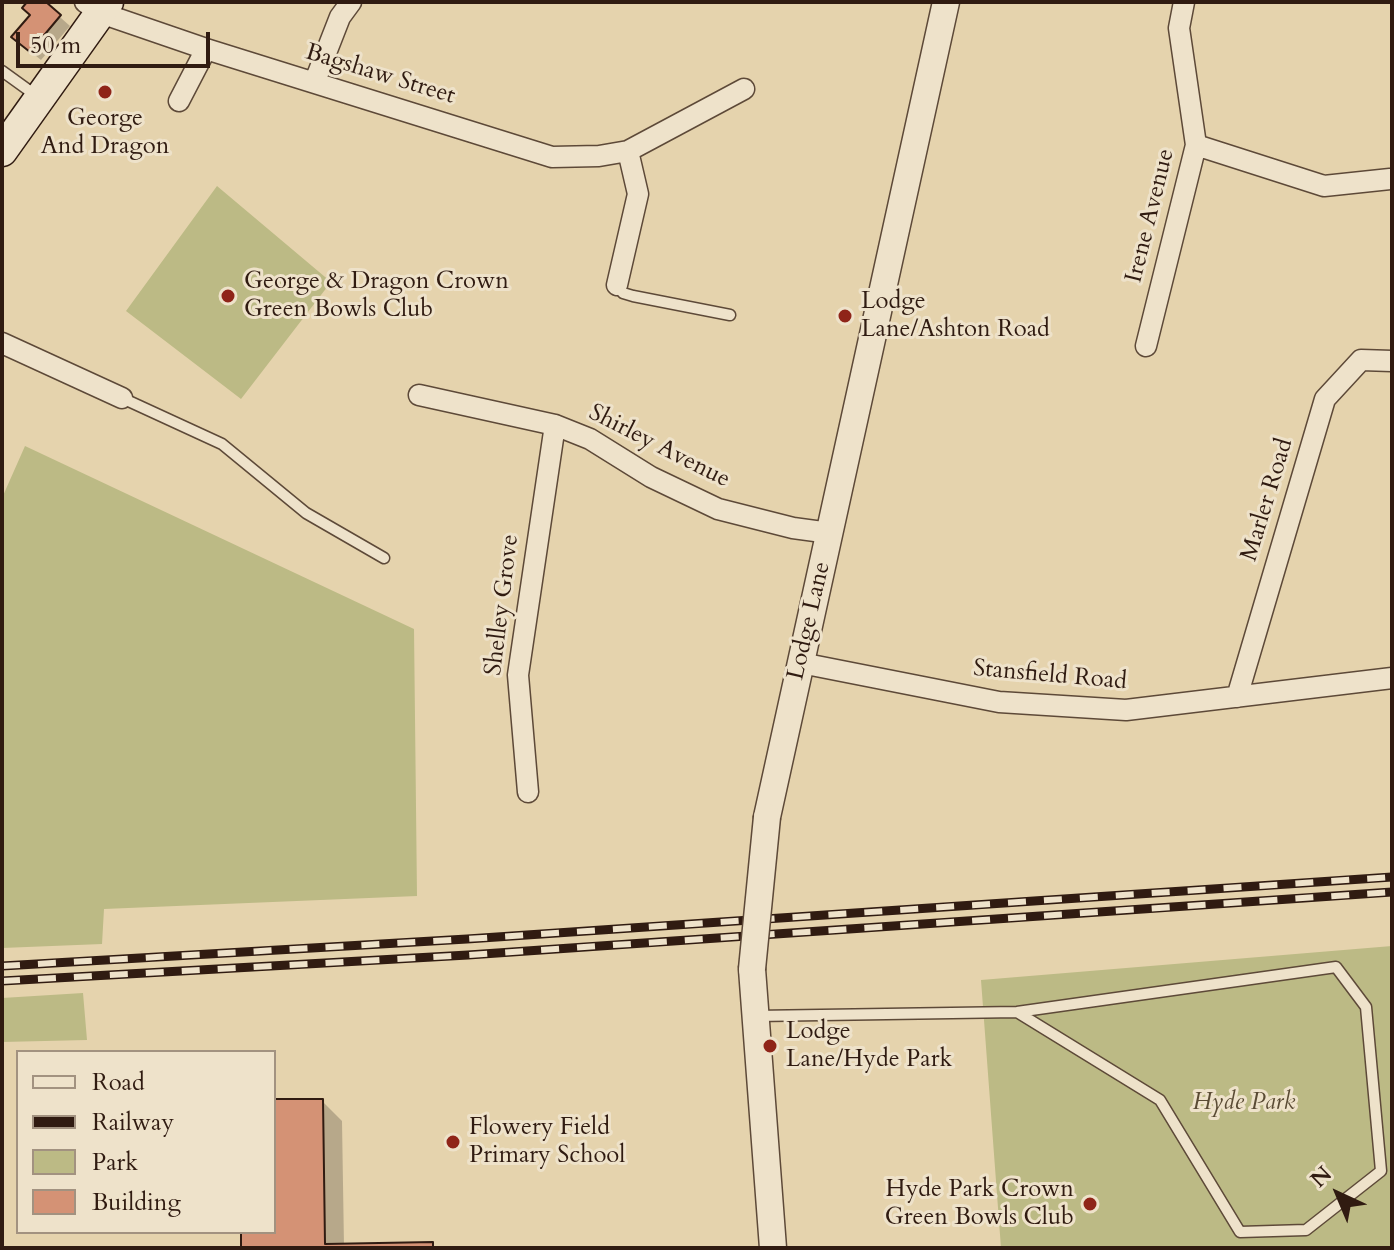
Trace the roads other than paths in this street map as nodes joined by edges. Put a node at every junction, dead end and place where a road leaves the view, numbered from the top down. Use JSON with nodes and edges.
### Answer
{"nodes":[{"id":1,"x":351,"y":2,"type":"edge"},
{"id":2,"x":946,"y":2,"type":"edge"},
{"id":3,"x":1184,"y":2,"type":"edge"},
{"id":4,"x":98,"y":6,"type":"edge"},
{"id":5,"x":206,"y":49,"type":"junction"},
{"id":6,"x":2,"y":71,"type":"edge"},
{"id":7,"x":315,"y":81,"type":"junction"},
{"id":8,"x":744,"y":89,"type":"dead end"},
{"id":9,"x":40,"y":99,"type":"junction"},
{"id":10,"x":179,"y":101,"type":"dead end"},
{"id":11,"x":1196,"y":145,"type":"junction"},
{"id":12,"x":2,"y":151,"type":"edge"},
{"id":13,"x":628,"y":151,"type":"junction"},
{"id":14,"x":1390,"y":179,"type":"edge"},
{"id":15,"x":617,"y":285,"type":"joint"},
{"id":16,"x":730,"y":315,"type":"dead end"},
{"id":17,"x":2,"y":343,"type":"edge"},
{"id":18,"x":1146,"y":346,"type":"dead end"},
{"id":19,"x":1392,"y":361,"type":"edge"},
{"id":20,"x":419,"y":395,"type":"dead end"},
{"id":21,"x":122,"y":398,"type":"joint"},
{"id":22,"x":555,"y":425,"type":"junction"},
{"id":23,"x":830,"y":533,"type":"junction"},
{"id":24,"x":384,"y":558,"type":"dead end"},
{"id":25,"x":801,"y":663,"type":"junction"},
{"id":26,"x":1392,"y":678,"type":"edge"},
{"id":27,"x":1237,"y":697,"type":"junction"},
{"id":28,"x":528,"y":792,"type":"dead end"},
{"id":29,"x":1017,"y":1012,"type":"junction"},
{"id":30,"x":754,"y":1017,"type":"junction"},
{"id":31,"x":773,"y":1248,"type":"edge"}],
"edges":[{"from":1,"to":7,"type":"street"},
{"from":2,"to":23,"type":"street","name":"Lodge Lane"},
{"from":3,"to":11,"type":"street","name":"Irene Avenue"},
{"from":4,"to":5,"type":"street","name":"Bagshaw Street"},
{"from":4,"to":9,"type":"main road"},
{"from":5,"to":7,"type":"street","name":"Bagshaw Street"},
{"from":5,"to":10,"type":"street"},
{"from":6,"to":9,"type":"lane"},
{"from":7,"to":13,"type":"street","name":"Bagshaw Street"},
{"from":8,"to":13,"type":"street","name":"Bagshaw Street"},
{"from":9,"to":12,"type":"main road"},
{"from":11,"to":14,"type":"street"},
{"from":11,"to":18,"type":"street","name":"Irene Avenue"},
{"from":13,"to":15,"type":"street"},
{"from":15,"to":16,"type":"lane"},
{"from":17,"to":21,"type":"street"},
{"from":19,"to":27,"type":"street","name":"Marler Road"},
{"from":20,"to":22,"type":"street","name":"Shirley Avenue"},
{"from":21,"to":24,"type":"lane"},
{"from":22,"to":23,"type":"street","name":"Shirley Avenue"},
{"from":22,"to":28,"type":"street","name":"Shelley Grove"},
{"from":23,"to":25,"type":"street","name":"Lodge Lane"},
{"from":25,"to":27,"type":"street","name":"Stansfield Road"},
{"from":25,"to":30,"type":"street","name":"Lodge Lane","bridge":true},
{"from":26,"to":27,"type":"street","name":"Stansfield Road"},
{"from":29,"to":29,"type":"lane"},
{"from":29,"to":30,"type":"lane"},
{"from":30,"to":31,"type":"street","name":"Lodge Lane"}]}
